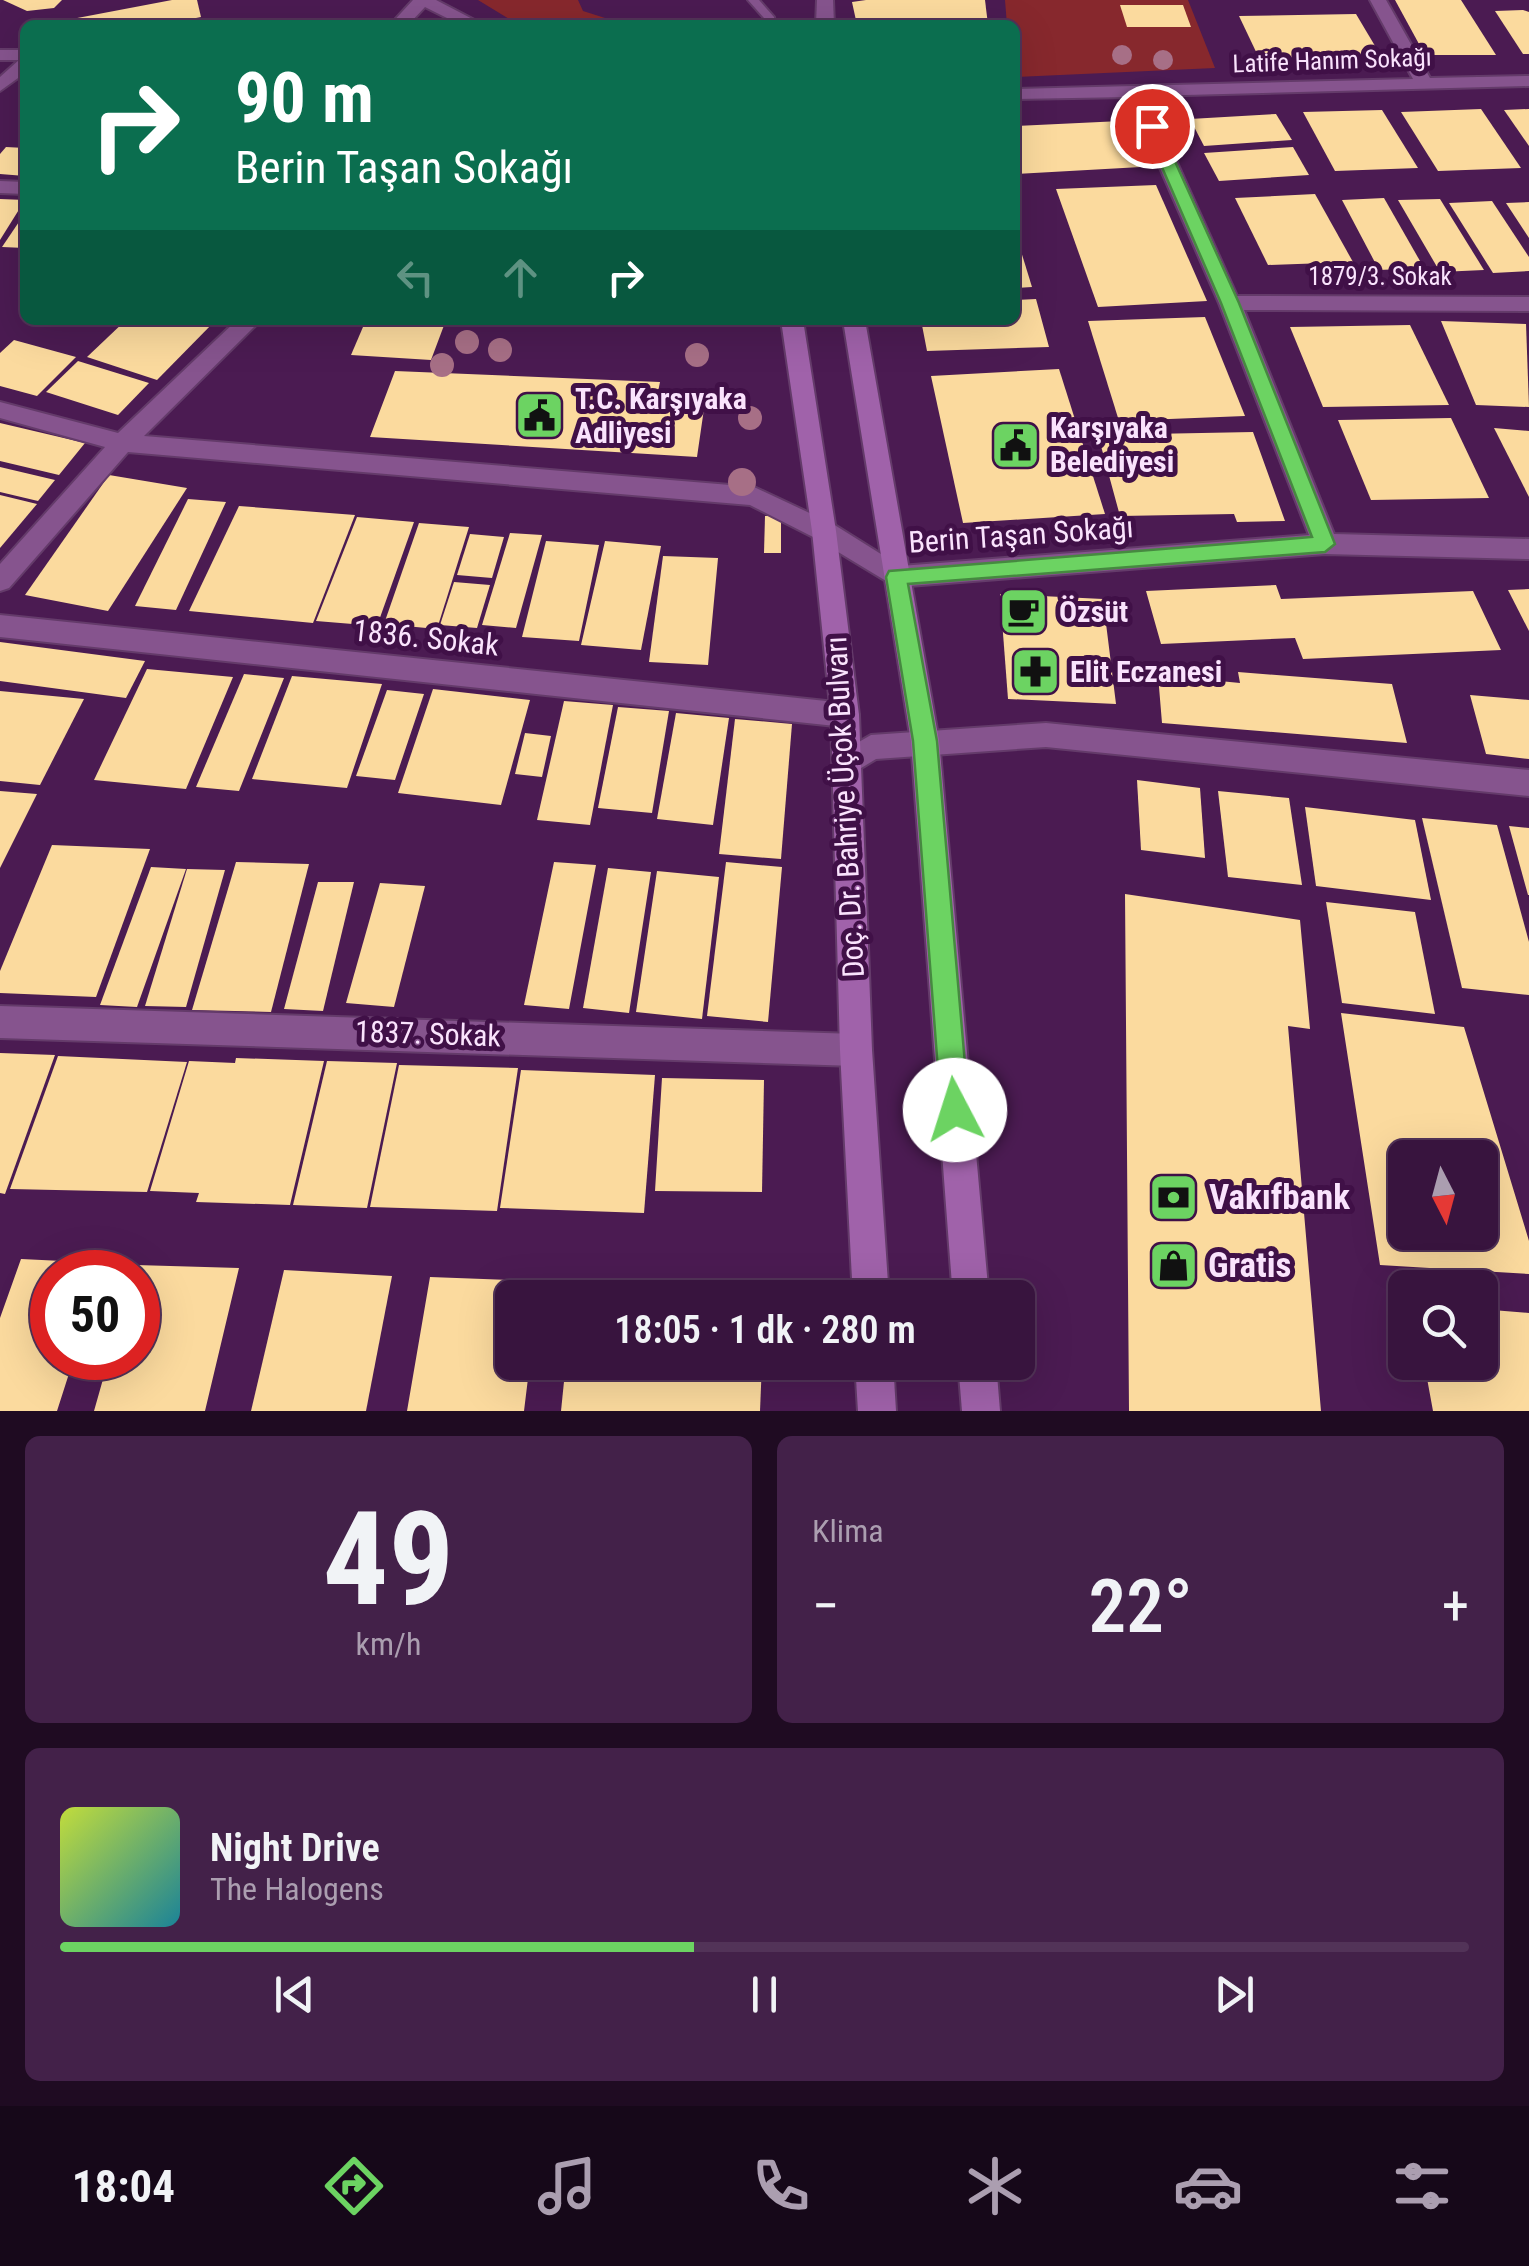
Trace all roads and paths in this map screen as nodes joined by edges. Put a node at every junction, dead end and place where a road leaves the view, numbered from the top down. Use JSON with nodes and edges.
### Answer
{"nodes":[{"id":1,"x":423,"y":0,"type":"edge"},
{"id":2,"x":753,"y":0,"type":"edge"},
{"id":3,"x":1378,"y":0,"type":"edge"},
{"id":4,"x":404,"y":20,"type":"edge"},
{"id":5,"x":465,"y":20,"type":"edge"},
{"id":6,"x":769,"y":20,"type":"edge"},
{"id":7,"x":20,"y":68,"type":"edge"},
{"id":8,"x":1529,"y":82,"type":"edge"},
{"id":9,"x":1424,"y":83,"type":"junction"},
{"id":10,"x":0,"y":86,"type":"edge"},
{"id":11,"x":1136,"y":91,"type":"junction"},
{"id":12,"x":1020,"y":97,"type":"edge"},
{"id":13,"x":1230,"y":303,"type":"junction"},
{"id":14,"x":1529,"y":304,"type":"edge"},
{"id":15,"x":245,"y":325,"type":"edge"},
{"id":16,"x":793,"y":325,"type":"edge"},
{"id":17,"x":855,"y":325,"type":"edge"},
{"id":18,"x":0,"y":410,"type":"edge"},
{"id":19,"x":122,"y":443,"type":"junction"},
{"id":20,"x":824,"y":530,"type":"junction"},
{"id":21,"x":1325,"y":544,"type":"junction"},
{"id":22,"x":1529,"y":549,"type":"edge"},
{"id":23,"x":896,"y":577,"type":"junction"},
{"id":24,"x":1,"y":578,"type":"edge"},
{"id":25,"x":0,"y":626,"type":"edge"},
{"id":26,"x":845,"y":715,"type":"junction"},
{"id":27,"x":925,"y":741,"type":"junction"},
{"id":28,"x":848,"y":763,"type":"junction"},
{"id":29,"x":1529,"y":783,"type":"edge"},
{"id":30,"x":0,"y":1022,"type":"edge"},
{"id":31,"x":856,"y":1050,"type":"junction"},
{"id":32,"x":869,"y":1280,"type":"edge"},
{"id":33,"x":970,"y":1280,"type":"edge"},
{"id":34,"x":875,"y":1380,"type":"edge"},
{"id":35,"x":978,"y":1380,"type":"edge"},
{"id":36,"x":877,"y":1411,"type":"edge"},
{"id":37,"x":981,"y":1411,"type":"edge"}],
"edges":[{"from":1,"to":4,"type":"street"},
{"from":1,"to":5,"type":"street"},
{"from":2,"to":6,"type":"lane"},
{"from":3,"to":9,"type":"street"},
{"from":7,"to":10,"type":"street"},
{"from":8,"to":9,"type":"street","name":"Latife Hanım Sokağı"},
{"from":9,"to":11,"type":"street","name":"Latife Hanım Sokağı"},
{"from":11,"to":12,"type":"street","name":"Latife Hanım Sokağı"},
{"from":11,"to":13,"type":"street"},
{"from":13,"to":14,"type":"street","name":"1879/3. Sokak"},
{"from":13,"to":21,"type":"street"},
{"from":15,"to":19,"type":"street"},
{"from":16,"to":20,"type":"main road","name":"Doç. Dr. Bahriye Üçok Bulvarı"},
{"from":17,"to":23,"type":"main road"},
{"from":18,"to":19,"type":"street","name":"Berin Taşan Sokağı"},
{"from":19,"to":20,"type":"street","name":"Berin Taşan Sokağı"},
{"from":19,"to":24,"type":"street"},
{"from":20,"to":23,"type":"street","name":"Berin Taşan Sokağı"},
{"from":20,"to":26,"type":"main road","name":"Doç. Dr. Bahriye Üçok Bulvarı"},
{"from":21,"to":22,"type":"street","name":"Berin Taşan Sokağı"},
{"from":21,"to":23,"type":"street","name":"Berin Taşan Sokağı"},
{"from":23,"to":27,"type":"main road"},
{"from":25,"to":26,"type":"street","name":"1836. Sokak"},
{"from":26,"to":28,"type":"main road","name":"Doç. Dr. Bahriye Üçok Bulvarı"},
{"from":27,"to":28,"type":"street"},
{"from":27,"to":29,"type":"street"},
{"from":27,"to":33,"type":"main road"},
{"from":28,"to":31,"type":"main road","name":"Doç. Dr. Bahriye Üçok Bulvarı"},
{"from":30,"to":31,"type":"street","name":"1837. Sokak"},
{"from":31,"to":32,"type":"main road","name":"Doç. Dr. Bahriye Üçok Bulvarı"},
{"from":34,"to":36,"type":"main road"},
{"from":35,"to":37,"type":"main road"}]}
